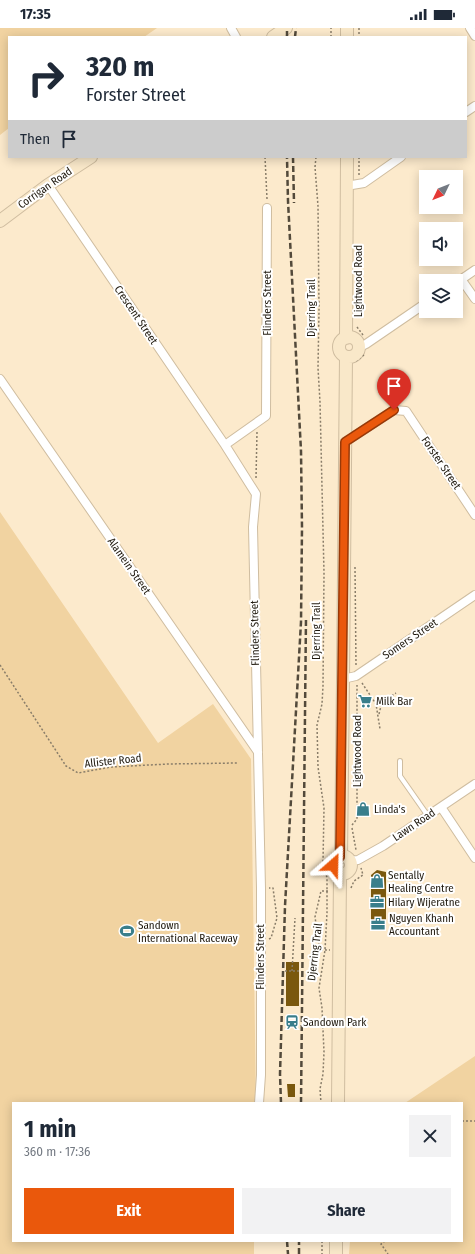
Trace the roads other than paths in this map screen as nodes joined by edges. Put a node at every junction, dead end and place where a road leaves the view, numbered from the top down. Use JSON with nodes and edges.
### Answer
{"nodes":[{"id":1,"x":286,"y":28,"type":"edge"},
{"id":2,"x":470,"y":28,"type":"edge"},
{"id":3,"x":274,"y":36,"type":"edge"},
{"id":4,"x":475,"y":36,"type":"edge"},
{"id":5,"x":89,"y":158,"type":"edge"},
{"id":6,"x":346,"y":158,"type":"edge"},
{"id":7,"x":400,"y":158,"type":"edge"},
{"id":8,"x":48,"y":185,"type":"junction"},
{"id":9,"x":352,"y":185,"type":"junction"},
{"id":10,"x":267,"y":208,"type":"road end"},
{"id":11,"x":1,"y":218,"type":"edge"},
{"id":12,"x":475,"y":270,"type":"edge"},
{"id":13,"x":463,"y":278,"type":"edge"},
{"id":14,"x":463,"y":286,"type":"edge"},
{"id":15,"x":475,"y":299,"type":"edge"},
{"id":16,"x":419,"y":308,"type":"edge"},
{"id":17,"x":346,"y":338,"type":"junction"},
{"id":18,"x":363,"y":346,"type":"junction"},
{"id":19,"x":351,"y":360,"type":"junction"},
{"id":20,"x":0,"y":379,"type":"edge"},
{"id":21,"x":345,"y":442,"type":"junction"},
{"id":22,"x":225,"y":445,"type":"junction"},
{"id":23,"x":475,"y":514,"type":"edge"},
{"id":24,"x":475,"y":595,"type":"edge"},
{"id":25,"x":344,"y":679,"type":"junction"},
{"id":26,"x":258,"y":752,"type":"junction"},
{"id":27,"x":400,"y":761,"type":"dead end"},
{"id":28,"x":475,"y":784,"type":"edge"},
{"id":29,"x":441,"y":807,"type":"junction"},
{"id":30,"x":428,"y":816,"type":"junction"},
{"id":31,"x":475,"y":858,"type":"edge"},
{"id":32,"x":345,"y":859,"type":"junction"},
{"id":33,"x":259,"y":1102,"type":"edge"},
{"id":34,"x":338,"y":1102,"type":"edge"},
{"id":35,"x":336,"y":1242,"type":"edge"},
{"id":36,"x":336,"y":1254,"type":"edge"}],
"edges":[{"from":1,"to":3,"type":"main road"},
{"from":2,"to":4,"type":"street"},
{"from":5,"to":8,"type":"main road","name":"Corrigan Road"},
{"from":6,"to":9,"type":"main road","name":"Lightwood Road"},
{"from":7,"to":9,"type":"street"},
{"from":8,"to":11,"type":"main road","name":"Corrigan Road"},
{"from":8,"to":22,"type":"street","name":"Crescent Street"},
{"from":9,"to":17,"type":"main road","name":"Lightwood Road"},
{"from":10,"to":22,"type":"street","name":"Flinders Street"},
{"from":12,"to":13,"type":"street"},
{"from":14,"to":15,"type":"street"},
{"from":16,"to":18,"type":"street"},
{"from":17,"to":18,"type":"main road"},
{"from":17,"to":19,"type":"main road","name":"Lightwood Road"},
{"from":18,"to":19,"type":"main road"},
{"from":19,"to":21,"type":"main road","name":"Lightwood Road"},
{"from":20,"to":26,"type":"street","name":"Alamein Street"},
{"from":21,"to":23,"type":"street","name":"Forster Street"},
{"from":21,"to":25,"type":"main road","name":"Lightwood Road"},
{"from":22,"to":26,"type":"street","name":"Flinders Street"},
{"from":24,"to":25,"type":"street","name":"Somers Street"},
{"from":25,"to":32,"type":"main road","name":"Lightwood Road"},
{"from":26,"to":33,"type":"street","name":"Flinders Street"},
{"from":27,"to":30,"type":"lane"},
{"from":28,"to":29,"type":"street","name":"Lawn Road"},
{"from":29,"to":30,"type":"street","name":"Lawn Road"},
{"from":29,"to":31,"type":"street"},
{"from":30,"to":32,"type":"street","name":"Lawn Road"},
{"from":32,"to":34,"type":"main road"},
{"from":35,"to":36,"type":"main road"}]}
